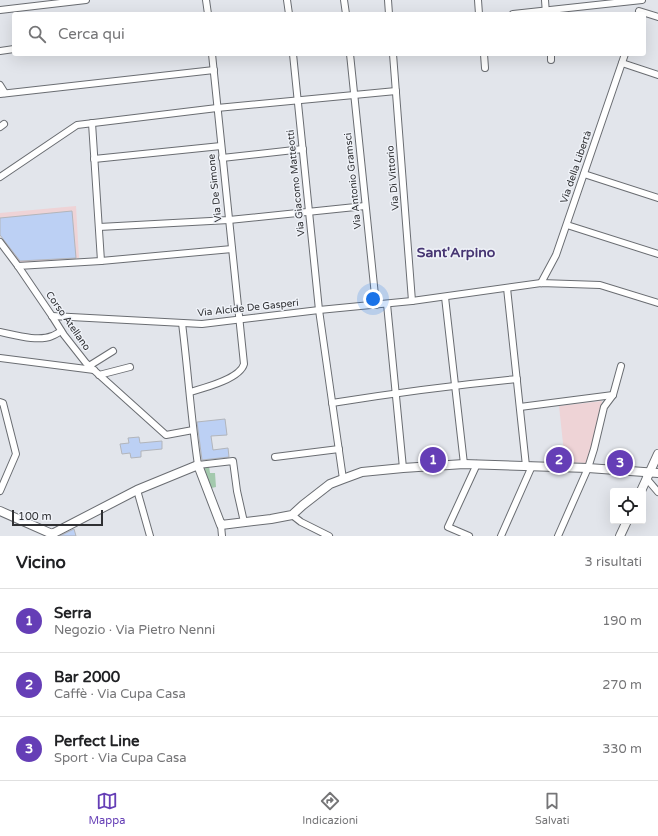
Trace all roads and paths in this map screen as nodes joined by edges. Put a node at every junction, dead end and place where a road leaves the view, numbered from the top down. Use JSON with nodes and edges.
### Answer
{"nodes":[{"id":1,"x":86,"y":0,"type":"edge"},
{"id":2,"x":206,"y":0,"type":"edge"},
{"id":3,"x":287,"y":0,"type":"edge"},
{"id":4,"x":344,"y":0,"type":"edge"},
{"id":5,"x":388,"y":0,"type":"edge"},
{"id":6,"x":478,"y":0,"type":"edge"},
{"id":7,"x":545,"y":0,"type":"edge"},
{"id":8,"x":642,"y":0,"type":"edge"},
{"id":9,"x":0,"y":10,"type":"edge"},
{"id":10,"x":208,"y":12,"type":"edge"},
{"id":11,"x":289,"y":12,"type":"edge"},
{"id":12,"x":346,"y":12,"type":"edge"},
{"id":13,"x":390,"y":12,"type":"edge"},
{"id":14,"x":480,"y":12,"type":"edge"},
{"id":15,"x":546,"y":12,"type":"edge"},
{"id":16,"x":638,"y":12,"type":"edge"},
{"id":17,"x":646,"y":15,"type":"edge"},
{"id":18,"x":658,"y":17,"type":"edge"},
{"id":19,"x":12,"y":49,"type":"edge"},
{"id":20,"x":0,"y":51,"type":"edge"},
{"id":21,"x":212,"y":56,"type":"edge"},
{"id":22,"x":293,"y":56,"type":"edge"},
{"id":23,"x":350,"y":56,"type":"edge"},
{"id":24,"x":393,"y":56,"type":"edge"},
{"id":25,"x":484,"y":56,"type":"edge"},
{"id":26,"x":624,"y":56,"type":"edge"},
{"id":27,"x":622,"y":63,"type":"junction"},
{"id":28,"x":485,"y":68,"type":"dead end"},
{"id":29,"x":214,"y":70,"type":"junction"},
{"id":30,"x":658,"y":75,"type":"edge"},
{"id":31,"x":0,"y":85,"type":"edge"},
{"id":32,"x":396,"y":91,"type":"junction"},
{"id":33,"x":2,"y":94,"type":"edge"},
{"id":34,"x":354,"y":95,"type":"junction"},
{"id":35,"x":298,"y":100,"type":"junction"},
{"id":36,"x":217,"y":108,"type":"junction"},
{"id":37,"x":92,"y":123,"type":"junction"},
{"id":38,"x":221,"y":146,"type":"junction"},
{"id":39,"x":303,"y":149,"type":"junction"},
{"id":40,"x":222,"y":158,"type":"junction"},
{"id":41,"x":94,"y":159,"type":"junction"},
{"id":42,"x":584,"y":174,"type":"junction"},
{"id":43,"x":0,"y":177,"type":"edge"},
{"id":44,"x":658,"y":198,"type":"edge"},
{"id":45,"x":365,"y":206,"type":"junction"},
{"id":46,"x":309,"y":212,"type":"junction"},
{"id":47,"x":229,"y":220,"type":"junction"},
{"id":48,"x":567,"y":225,"type":"junction"},
{"id":49,"x":99,"y":227,"type":"junction"},
{"id":50,"x":0,"y":242,"type":"edge"},
{"id":51,"x":232,"y":249,"type":"junction"},
{"id":52,"x":658,"y":254,"type":"edge"},
{"id":53,"x":101,"y":260,"type":"junction"},
{"id":54,"x":18,"y":266,"type":"junction"},
{"id":55,"x":541,"y":283,"type":"junction"},
{"id":56,"x":507,"y":288,"type":"junction"},
{"id":57,"x":445,"y":297,"type":"junction"},
{"id":58,"x":412,"y":301,"type":"junction"},
{"id":59,"x":658,"y":303,"type":"edge"},
{"id":60,"x":387,"y":304,"type":"junction"},
{"id":61,"x":376,"y":305,"type":"junction"},
{"id":62,"x":318,"y":310,"type":"junction"},
{"id":63,"x":52,"y":316,"type":"junction"},
{"id":64,"x":239,"y":320,"type":"junction"},
{"id":65,"x":182,"y":323,"type":"junction"},
{"id":66,"x":61,"y":331,"type":"junction"},
{"id":67,"x":0,"y":332,"type":"edge"},
{"id":68,"x":113,"y":351,"type":"dead end"},
{"id":69,"x":79,"y":355,"type":"junction"},
{"id":70,"x":1,"y":360,"type":"edge"},
{"id":71,"x":621,"y":366,"type":"dead end"},
{"id":72,"x":130,"y":367,"type":"dead end"},
{"id":73,"x":79,"y":368,"type":"junction"},
{"id":74,"x":91,"y":368,"type":"junction"},
{"id":75,"x":99,"y":375,"type":"junction"},
{"id":76,"x":517,"y":379,"type":"junction"},
{"id":77,"x":455,"y":385,"type":"junction"},
{"id":78,"x":190,"y":392,"type":"junction"},
{"id":79,"x":396,"y":393,"type":"junction"},
{"id":80,"x":613,"y":395,"type":"junction"},
{"id":81,"x":0,"y":402,"type":"edge"},
{"id":82,"x":332,"y":403,"type":"junction"},
{"id":83,"x":520,"y":407,"type":"junction"},
{"id":84,"x":193,"y":430,"type":"junction"},
{"id":85,"x":339,"y":449,"type":"junction"},
{"id":86,"x":658,"y":454,"type":"edge"},
{"id":87,"x":275,"y":457,"type":"dead end"},
{"id":88,"x":464,"y":464,"type":"junction"},
{"id":89,"x":477,"y":464,"type":"junction"},
{"id":90,"x":198,"y":465,"type":"junction"},
{"id":91,"x":529,"y":466,"type":"junction"},
{"id":92,"x":403,"y":468,"type":"junction"},
{"id":93,"x":588,"y":468,"type":"junction"},
{"id":94,"x":658,"y":473,"type":"edge"},
{"id":95,"x":647,"y":476,"type":"junction"},
{"id":96,"x":343,"y":479,"type":"junction"},
{"id":97,"x":642,"y":488,"type":"edge"},
{"id":98,"x":137,"y":490,"type":"junction"},
{"id":99,"x":0,"y":491,"type":"edge"},
{"id":100,"x":658,"y":492,"type":"edge"},
{"id":101,"x":0,"y":511,"type":"edge"},
{"id":102,"x":292,"y":515,"type":"junction"},
{"id":103,"x":244,"y":522,"type":"junction"},
{"id":104,"x":626,"y":524,"type":"edge"},
{"id":105,"x":221,"y":525,"type":"junction"},
{"id":106,"x":49,"y":535,"type":"edge"},
{"id":107,"x":150,"y":536,"type":"edge"},
{"id":108,"x":222,"y":536,"type":"edge"},
{"id":109,"x":329,"y":536,"type":"edge"},
{"id":110,"x":469,"y":536,"type":"edge"},
{"id":111,"x":501,"y":536,"type":"edge"},
{"id":112,"x":558,"y":536,"type":"edge"},
{"id":113,"x":620,"y":536,"type":"edge"}],
"edges":[{"from":1,"to":9,"type":"street"},
{"from":2,"to":10,"type":"street"},
{"from":3,"to":11,"type":"street"},
{"from":4,"to":12,"type":"street"},
{"from":5,"to":13,"type":"street"},
{"from":6,"to":14,"type":"street"},
{"from":7,"to":15,"type":"street"},
{"from":8,"to":15,"type":"street"},
{"from":8,"to":16,"type":"street"},
{"from":17,"to":18,"type":"street"},
{"from":19,"to":20,"type":"street"},
{"from":21,"to":29,"type":"street","name":"Via De Simone"},
{"from":22,"to":35,"type":"street","name":"Via Giacomo Matteotti"},
{"from":23,"to":34,"type":"street","name":"Via Antonio Gramsci"},
{"from":24,"to":32,"type":"street","name":"Via Di Vittorio"},
{"from":25,"to":28,"type":"street"},
{"from":26,"to":27,"type":"street","name":"Via della Libertà"},
{"from":27,"to":30,"type":"street"},
{"from":27,"to":42,"type":"street","name":"Via della Libertà"},
{"from":29,"to":33,"type":"street"},
{"from":29,"to":36,"type":"street","name":"Via De Simone"},
{"from":31,"to":33,"type":"street"},
{"from":32,"to":34,"type":"street"},
{"from":32,"to":58,"type":"street","name":"Via Di Vittorio"},
{"from":34,"to":35,"type":"street"},
{"from":34,"to":45,"type":"street","name":"Via Antonio Gramsci"},
{"from":35,"to":36,"type":"street"},
{"from":35,"to":39,"type":"street","name":"Via Giacomo Matteotti"},
{"from":36,"to":37,"type":"street"},
{"from":36,"to":38,"type":"street","name":"Via De Simone"},
{"from":37,"to":41,"type":"street"},
{"from":37,"to":43,"type":"street"},
{"from":38,"to":40,"type":"street","name":"Via De Simone"},
{"from":38,"to":41,"type":"street"},
{"from":39,"to":40,"type":"street"},
{"from":39,"to":46,"type":"street","name":"Via Giacomo Matteotti"},
{"from":40,"to":47,"type":"street","name":"Via De Simone"},
{"from":41,"to":49,"type":"street"},
{"from":42,"to":44,"type":"street"},
{"from":42,"to":48,"type":"street","name":"Via della Libertà"},
{"from":45,"to":46,"type":"street"},
{"from":45,"to":61,"type":"street","name":"Via Antonio Gramsci"},
{"from":46,"to":47,"type":"street"},
{"from":46,"to":62,"type":"street","name":"Via Giacomo Matteotti"},
{"from":47,"to":49,"type":"street"},
{"from":47,"to":51,"type":"street","name":"Via De Simone"},
{"from":48,"to":52,"type":"street"},
{"from":48,"to":55,"type":"street","name":"Via della Libertà"},
{"from":49,"to":53,"type":"street"},
{"from":50,"to":54,"type":"street","name":"Corso Atellano"},
{"from":51,"to":53,"type":"street"},
{"from":51,"to":64,"type":"street","name":"Via De Simone"},
{"from":53,"to":54,"type":"street"},
{"from":54,"to":63,"type":"street","name":"Corso Atellano"},
{"from":55,"to":56,"type":"street","name":"Via Alcide De Gasperi"},
{"from":55,"to":59,"type":"street","name":"Via Alcide De Gasperi"},
{"from":56,"to":57,"type":"street","name":"Via Alcide De Gasperi"},
{"from":56,"to":76,"type":"street"},
{"from":57,"to":58,"type":"street","name":"Via Alcide De Gasperi"},
{"from":57,"to":77,"type":"street"},
{"from":58,"to":60,"type":"street","name":"Via Alcide De Gasperi"},
{"from":60,"to":61,"type":"street","name":"Via Alcide De Gasperi"},
{"from":60,"to":79,"type":"street"},
{"from":61,"to":62,"type":"street","name":"Via Alcide De Gasperi"},
{"from":62,"to":64,"type":"street","name":"Via Alcide De Gasperi"},
{"from":62,"to":82,"type":"street","name":"Via Giacomo Matteotti"},
{"from":63,"to":65,"type":"street","name":"Via Alcide De Gasperi"},
{"from":63,"to":66,"type":"street","name":"Corso Atellano"},
{"from":64,"to":65,"type":"street","name":"Via Alcide De Gasperi"},
{"from":64,"to":78,"type":"street","name":"Via De Simone"},
{"from":65,"to":78,"type":"street"},
{"from":66,"to":67,"type":"street"},
{"from":66,"to":69,"type":"street","name":"Corso Atellano"},
{"from":68,"to":74,"type":"street"},
{"from":69,"to":73,"type":"street"},
{"from":69,"to":74,"type":"street","name":"Corso Atellano"},
{"from":70,"to":73,"type":"street"},
{"from":71,"to":80,"type":"street"},
{"from":72,"to":75,"type":"street"},
{"from":73,"to":74,"type":"street"},
{"from":74,"to":75,"type":"street","name":"Corso Atellano"},
{"from":75,"to":84,"type":"street","name":"Corso Atellano"},
{"from":76,"to":77,"type":"street"},
{"from":76,"to":83,"type":"street"},
{"from":77,"to":79,"type":"street"},
{"from":77,"to":88,"type":"street"},
{"from":78,"to":84,"type":"street"},
{"from":79,"to":82,"type":"street"},
{"from":79,"to":92,"type":"street"},
{"from":80,"to":83,"type":"street"},
{"from":80,"to":93,"type":"street"},
{"from":81,"to":99,"type":"street"},
{"from":82,"to":85,"type":"street","name":"Via Giacomo Matteotti"},
{"from":83,"to":91,"type":"street"},
{"from":84,"to":90,"type":"street"},
{"from":85,"to":87,"type":"street"},
{"from":85,"to":96,"type":"street","name":"Via Giacomo Matteotti"},
{"from":86,"to":95,"type":"street"},
{"from":88,"to":89,"type":"street"},
{"from":88,"to":92,"type":"street"},
{"from":89,"to":91,"type":"street"},
{"from":89,"to":110,"type":"street"},
{"from":90,"to":98,"type":"street"},
{"from":90,"to":103,"type":"street"},
{"from":90,"to":105,"type":"street"},
{"from":91,"to":93,"type":"street"},
{"from":91,"to":111,"type":"street"},
{"from":92,"to":96,"type":"street"},
{"from":93,"to":95,"type":"street"},
{"from":93,"to":112,"type":"street"},
{"from":94,"to":95,"type":"street"},
{"from":95,"to":97,"type":"street"},
{"from":95,"to":100,"type":"street"},
{"from":96,"to":102,"type":"street"},
{"from":98,"to":106,"type":"street"},
{"from":98,"to":107,"type":"street"},
{"from":101,"to":106,"type":"street"},
{"from":102,"to":103,"type":"street"},
{"from":102,"to":109,"type":"street"},
{"from":103,"to":105,"type":"street"},
{"from":104,"to":113,"type":"street"},
{"from":105,"to":108,"type":"street"}]}
